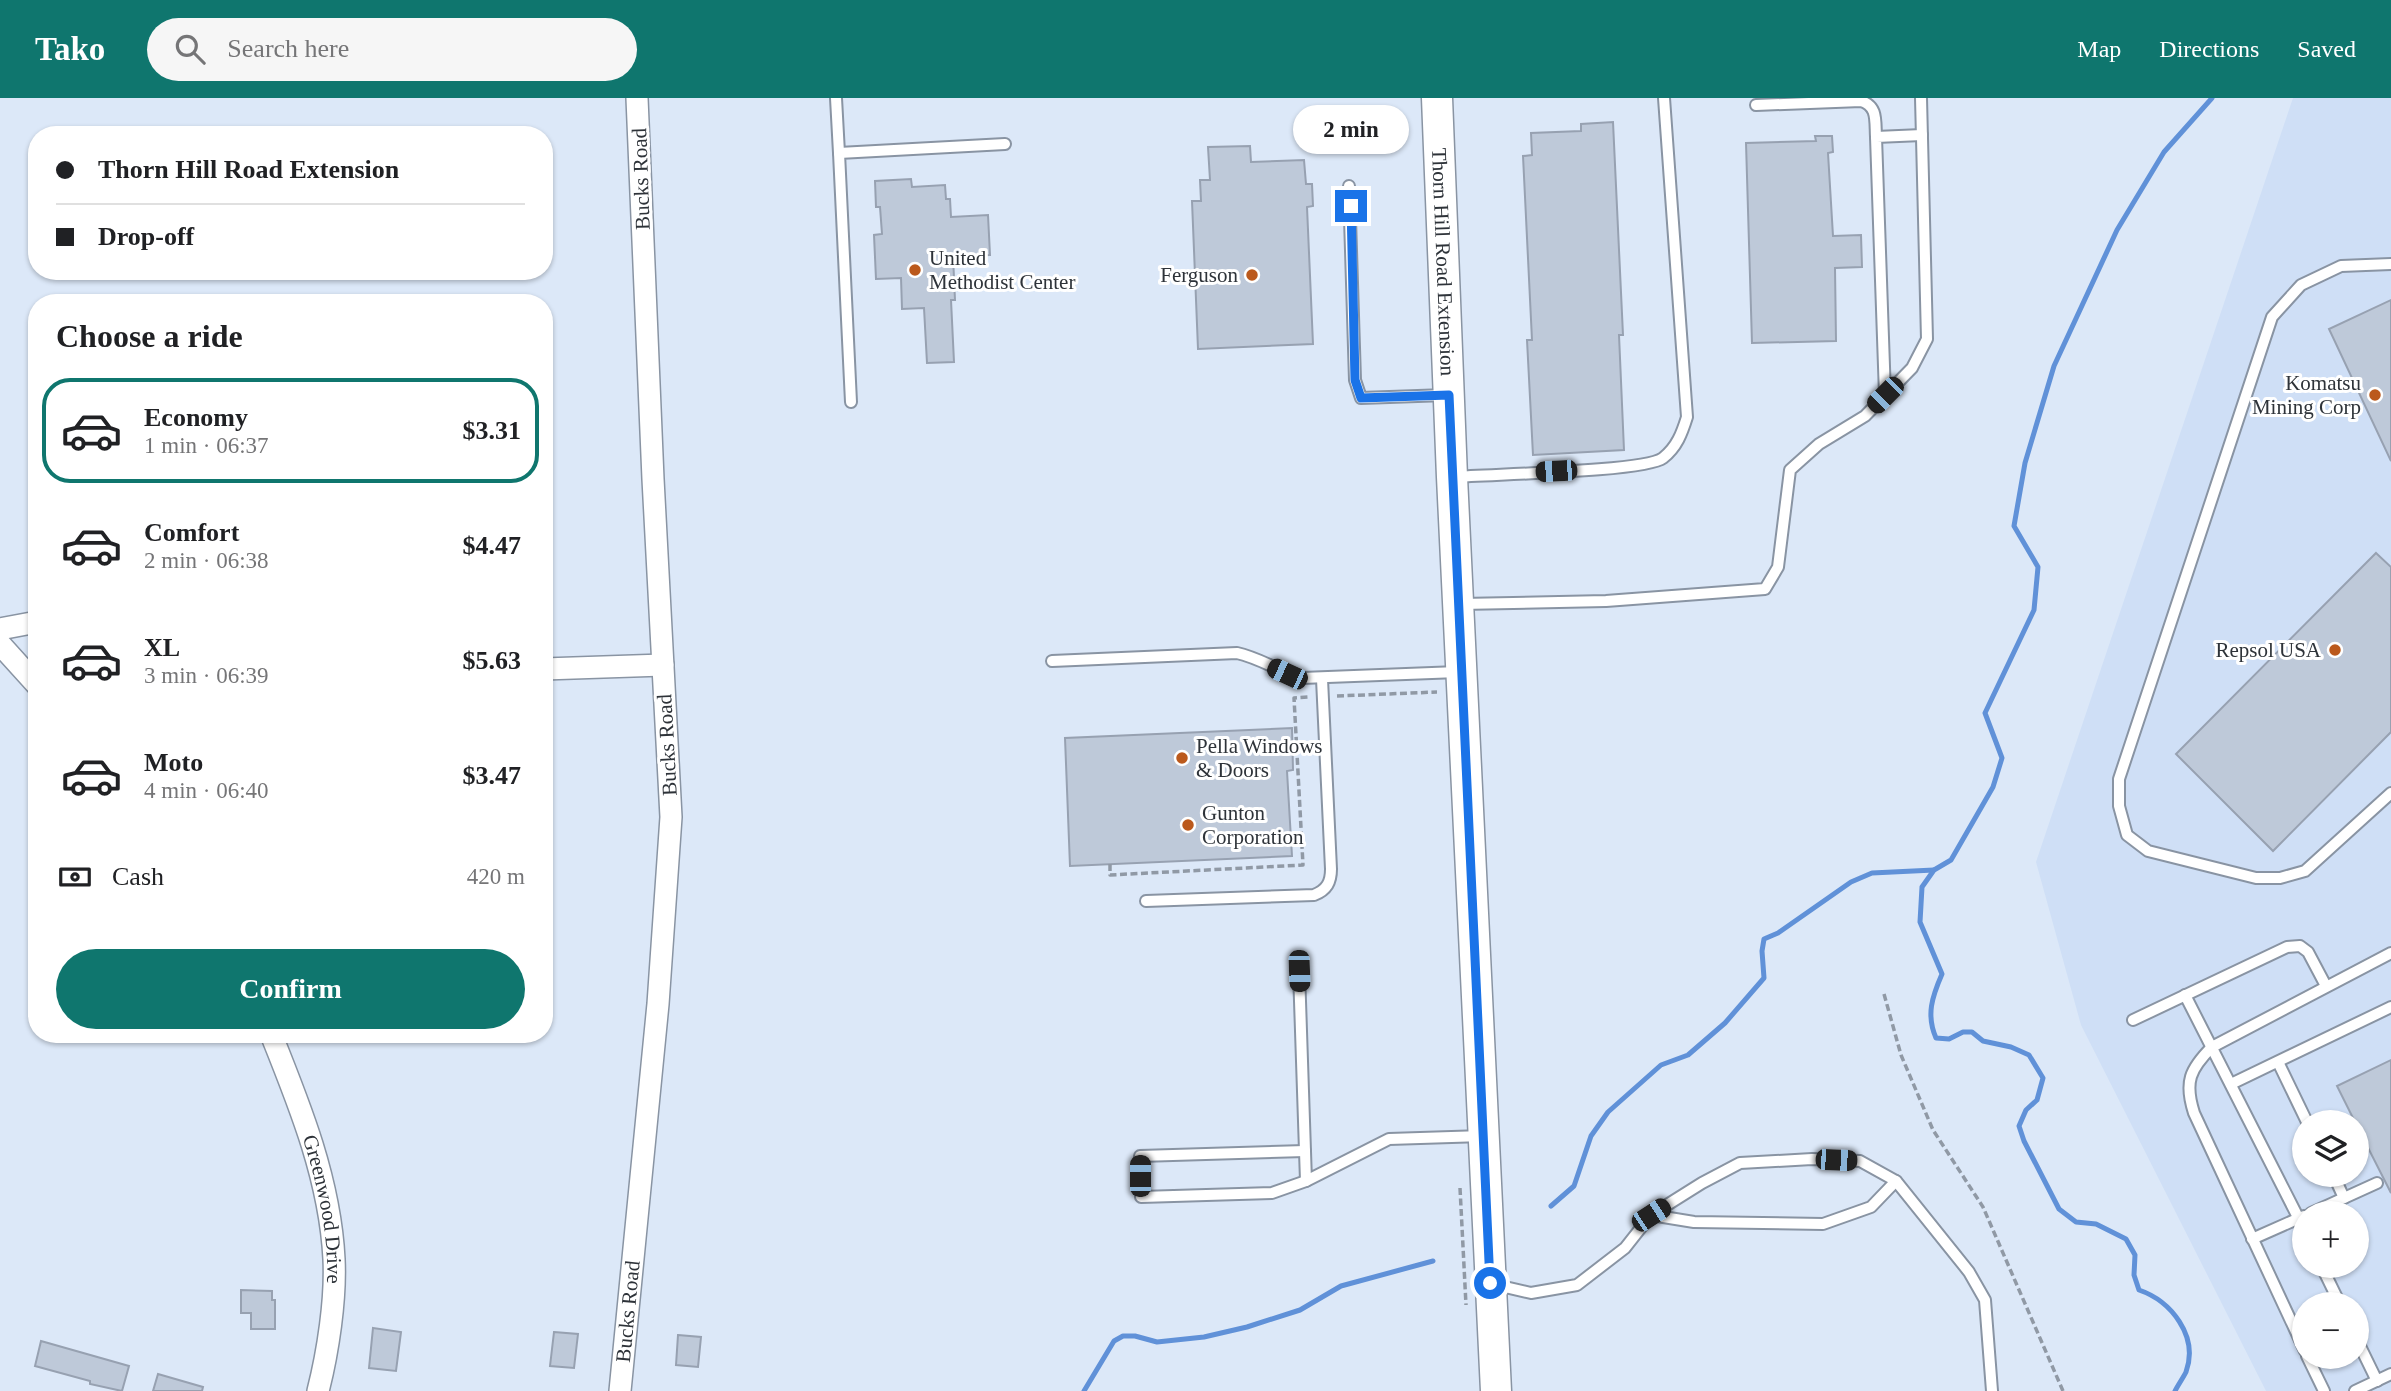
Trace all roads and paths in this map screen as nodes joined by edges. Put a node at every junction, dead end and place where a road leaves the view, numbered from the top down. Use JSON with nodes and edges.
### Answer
{"nodes":[{"id":1,"x":637,"y":98,"type":"edge"},
{"id":2,"x":836,"y":98,"type":"edge"},
{"id":3,"x":1437,"y":98,"type":"edge"},
{"id":4,"x":1664,"y":98,"type":"edge"},
{"id":5,"x":1921,"y":98,"type":"edge"},
{"id":6,"x":1756,"y":105,"type":"dead end"},
{"id":7,"x":1922,"y":135,"type":"junction"},
{"id":8,"x":1876,"y":137,"type":"junction"},
{"id":9,"x":1005,"y":144,"type":"dead end"},
{"id":10,"x":839,"y":153,"type":"junction"},
{"id":11,"x":1349,"y":186,"type":"dead end"},
{"id":12,"x":2391,"y":264,"type":"edge"},
{"id":13,"x":1449,"y":395,"type":"junction"},
{"id":14,"x":1885,"y":395,"type":"junction"},
{"id":15,"x":851,"y":402,"type":"dead end"},
{"id":16,"x":1452,"y":477,"type":"junction"},
{"id":17,"x":1458,"y":604,"type":"junction"},
{"id":18,"x":28,"y":624,"type":"edge"},
{"id":19,"x":0,"y":629,"type":"edge"},
{"id":20,"x":0,"y":644,"type":"edge"},
{"id":21,"x":1052,"y":661,"type":"dead end"},
{"id":22,"x":663,"y":665,"type":"junction"},
{"id":23,"x":553,"y":669,"type":"edge"},
{"id":24,"x":1461,"y":672,"type":"junction"},
{"id":25,"x":28,"y":675,"type":"edge"},
{"id":26,"x":1322,"y":679,"type":"junction"},
{"id":27,"x":1437,"y":692,"type":"dead end"},
{"id":28,"x":1323,"y":696,"type":"junction"},
{"id":29,"x":2391,"y":793,"type":"edge"},
{"id":30,"x":1110,"y":864,"type":"dead end"},
{"id":31,"x":1146,"y":901,"type":"dead end"},
{"id":32,"x":2391,"y":953,"type":"edge"},
{"id":33,"x":1299,"y":971,"type":"dead end"},
{"id":34,"x":2326,"y":986,"type":"junction"},
{"id":35,"x":1884,"y":995,"type":"dead end"},
{"id":36,"x":2185,"y":995,"type":"junction"},
{"id":37,"x":2391,"y":1007,"type":"edge"},
{"id":38,"x":2133,"y":1020,"type":"dead end"},
{"id":39,"x":274,"y":1043,"type":"edge"},
{"id":40,"x":2212,"y":1047,"type":"junction"},
{"id":41,"x":2278,"y":1062,"type":"junction"},
{"id":42,"x":2231,"y":1084,"type":"junction"},
{"id":43,"x":2301,"y":1110,"type":"edge"},
{"id":44,"x":1483,"y":1136,"type":"junction"},
{"id":45,"x":1305,"y":1151,"type":"junction"},
{"id":46,"x":1306,"y":1181,"type":"junction"},
{"id":47,"x":1896,"y":1181,"type":"junction"},
{"id":48,"x":2377,"y":1183,"type":"dead end"},
{"id":49,"x":2339,"y":1187,"type":"edge"},
{"id":50,"x":1460,"y":1188,"type":"dead end"},
{"id":51,"x":2344,"y":1198,"type":"junction"},
{"id":52,"x":2293,"y":1201,"type":"edge"},
{"id":53,"x":2337,"y":1201,"type":"edge"},
{"id":54,"x":1651,"y":1215,"type":"junction"},
{"id":55,"x":2292,"y":1221,"type":"edge"},
{"id":56,"x":2252,"y":1239,"type":"junction"},
{"id":57,"x":1490,"y":1283,"type":"junction"},
{"id":58,"x":1466,"y":1309,"type":"dead end"},
{"id":59,"x":2292,"y":1323,"type":"edge"},
{"id":60,"x":2369,"y":1365,"type":"edge"},
{"id":61,"x":2313,"y":1369,"type":"edge"},
{"id":62,"x":2391,"y":1374,"type":"edge"},
{"id":63,"x":2377,"y":1381,"type":"junction"},
{"id":64,"x":318,"y":1391,"type":"edge"},
{"id":65,"x":621,"y":1391,"type":"edge"},
{"id":66,"x":1496,"y":1391,"type":"edge"},
{"id":67,"x":1992,"y":1391,"type":"edge"},
{"id":68,"x":2063,"y":1391,"type":"edge"},
{"id":69,"x":2324,"y":1391,"type":"edge"},
{"id":70,"x":2355,"y":1391,"type":"edge"}],
"edges":[{"from":1,"to":22,"type":"street","name":"Bucks Road"},
{"from":2,"to":10,"type":"lane"},
{"from":3,"to":13,"type":"street","name":"Thorn Hill Road Extension"},
{"from":4,"to":16,"type":"lane"},
{"from":5,"to":7,"type":"lane"},
{"from":6,"to":8,"type":"lane"},
{"from":7,"to":8,"type":"lane"},
{"from":7,"to":14,"type":"lane"},
{"from":8,"to":14,"type":"lane"},
{"from":9,"to":10,"type":"lane"},
{"from":10,"to":15,"type":"lane"},
{"from":11,"to":13,"type":"lane"},
{"from":12,"to":29,"type":"lane"},
{"from":13,"to":16,"type":"street","name":"Thorn Hill Road Extension"},
{"from":14,"to":17,"type":"lane"},
{"from":16,"to":17,"type":"street","name":"Thorn Hill Road Extension"},
{"from":17,"to":24,"type":"street","name":"Thorn Hill Road Extension"},
{"from":18,"to":19,"type":"street"},
{"from":20,"to":25,"type":"street"},
{"from":21,"to":26,"type":"lane"},
{"from":22,"to":23,"type":"street"},
{"from":22,"to":65,"type":"street","name":"Bucks Road"},
{"from":24,"to":26,"type":"lane"},
{"from":24,"to":44,"type":"street","name":"Thorn Hill Road Extension"},
{"from":26,"to":28,"type":"lane"},
{"from":27,"to":28,"type":"path"},
{"from":28,"to":30,"type":"path"},
{"from":28,"to":31,"type":"lane"},
{"from":32,"to":34,"type":"lane"},
{"from":33,"to":45,"type":"lane"},
{"from":34,"to":36,"type":"lane"},
{"from":34,"to":40,"type":"lane"},
{"from":35,"to":68,"type":"path"},
{"from":36,"to":38,"type":"lane"},
{"from":36,"to":40,"type":"lane"},
{"from":37,"to":41,"type":"lane"},
{"from":39,"to":64,"type":"street","name":"Greenwood Drive"},
{"from":40,"to":42,"type":"lane"},
{"from":40,"to":56,"type":"lane"},
{"from":41,"to":42,"type":"lane"},
{"from":41,"to":43,"type":"lane"},
{"from":42,"to":52,"type":"lane"},
{"from":44,"to":46,"type":"lane"},
{"from":44,"to":57,"type":"street","name":"Thorn Hill Road Extension"},
{"from":45,"to":46,"type":"lane"},
{"from":45,"to":46,"type":"lane"},
{"from":47,"to":54,"type":"lane"},
{"from":47,"to":54,"type":"lane"},
{"from":47,"to":67,"type":"lane"},
{"from":48,"to":51,"type":"lane"},
{"from":49,"to":51,"type":"lane"},
{"from":50,"to":58,"type":"path"},
{"from":51,"to":53,"type":"lane"},
{"from":54,"to":57,"type":"lane"},
{"from":55,"to":56,"type":"lane"},
{"from":56,"to":59,"type":"lane"},
{"from":57,"to":66,"type":"street","name":"Thorn Hill Road Extension"},
{"from":60,"to":63,"type":"lane"},
{"from":61,"to":69,"type":"lane"},
{"from":62,"to":63,"type":"lane"},
{"from":63,"to":70,"type":"lane"}]}
